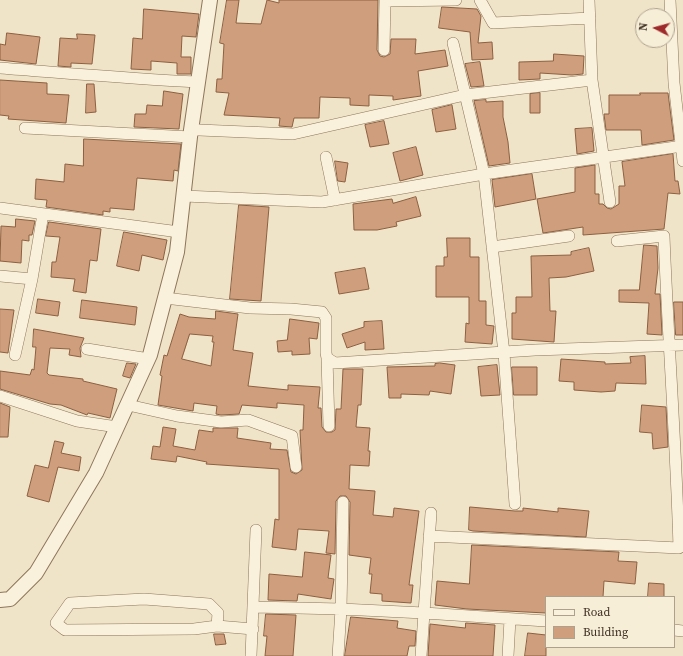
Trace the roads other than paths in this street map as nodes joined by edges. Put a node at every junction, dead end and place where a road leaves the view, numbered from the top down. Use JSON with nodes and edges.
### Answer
{"nodes":[{"id":1,"x":210,"y":0,"type":"edge"},
{"id":2,"x":456,"y":0,"type":"edge"},
{"id":3,"x":480,"y":0,"type":"edge"},
{"id":4,"x":589,"y":0,"type":"edge"},
{"id":5,"x":670,"y":0,"type":"edge"},
{"id":6,"x":385,"y":1,"type":"edge"},
{"id":7,"x":590,"y":18,"type":"junction"},
{"id":8,"x":453,"y":43,"type":"dead end"},
{"id":9,"x":384,"y":50,"type":"dead end"},
{"id":10,"x":0,"y":68,"type":"edge"},
{"id":11,"x":592,"y":80,"type":"junction"},
{"id":12,"x":198,"y":82,"type":"junction"},
{"id":13,"x":465,"y":95,"type":"junction"},
{"id":14,"x":25,"y":128,"type":"dead end"},
{"id":15,"x":190,"y":137,"type":"junction"},
{"id":16,"x":682,"y":146,"type":"edge"},
{"id":17,"x":326,"y":157,"type":"dead end"},
{"id":18,"x":603,"y":157,"type":"junction"},
{"id":19,"x":683,"y":161,"type":"edge"},
{"id":20,"x":484,"y":174,"type":"junction"},
{"id":21,"x":184,"y":196,"type":"junction"},
{"id":22,"x":335,"y":200,"type":"junction"},
{"id":23,"x":610,"y":202,"type":"dead end"},
{"id":24,"x":0,"y":208,"type":"edge"},
{"id":25,"x":43,"y":214,"type":"junction"},
{"id":26,"x":180,"y":232,"type":"junction"},
{"id":27,"x":569,"y":236,"type":"dead end"},
{"id":28,"x":617,"y":241,"type":"dead end"},
{"id":29,"x":492,"y":247,"type":"junction"},
{"id":30,"x":0,"y":276,"type":"edge"},
{"id":31,"x":32,"y":279,"type":"junction"},
{"id":32,"x":165,"y":298,"type":"junction"},
{"id":33,"x":683,"y":345,"type":"edge"},
{"id":34,"x":668,"y":346,"type":"junction"},
{"id":35,"x":87,"y":350,"type":"dead end"},
{"id":36,"x":504,"y":353,"type":"junction"},
{"id":37,"x":15,"y":355,"type":"dead end"},
{"id":38,"x":327,"y":358,"type":"junction"},
{"id":39,"x":149,"y":359,"type":"junction"},
{"id":40,"x":0,"y":396,"type":"edge"},
{"id":41,"x":128,"y":405,"type":"junction"},
{"id":42,"x":329,"y":426,"type":"dead end"},
{"id":43,"x":117,"y":427,"type":"junction"},
{"id":44,"x":296,"y":467,"type":"dead end"},
{"id":45,"x":680,"y":474,"type":"edge"},
{"id":46,"x":343,"y":502,"type":"dead end"},
{"id":47,"x":515,"y":504,"type":"dead end"},
{"id":48,"x":431,"y":513,"type":"dead end"},
{"id":49,"x":256,"y":530,"type":"dead end"},
{"id":50,"x":429,"y":536,"type":"junction"},
{"id":51,"x":0,"y":600,"type":"edge"},
{"id":52,"x":254,"y":606,"type":"junction"},
{"id":53,"x":341,"y":609,"type":"junction"},
{"id":54,"x":424,"y":613,"type":"junction"},
{"id":55,"x":510,"y":619,"type":"junction"},
{"id":56,"x":545,"y":621,"type":"edge"},
{"id":57,"x":217,"y":626,"type":"junction"},
{"id":58,"x":253,"y":629,"type":"junction"},
{"id":59,"x":251,"y":656,"type":"edge"},
{"id":60,"x":338,"y":656,"type":"edge"},
{"id":61,"x":421,"y":656,"type":"edge"},
{"id":62,"x":508,"y":656,"type":"edge"}],
"edges":[{"from":1,"to":12,"type":"street"},
{"from":2,"to":6,"type":"street"},
{"from":3,"to":7,"type":"street"},
{"from":4,"to":7,"type":"street"},
{"from":5,"to":16,"type":"street"},
{"from":6,"to":9,"type":"street"},
{"from":7,"to":11,"type":"street"},
{"from":8,"to":13,"type":"street"},
{"from":10,"to":12,"type":"street"},
{"from":11,"to":13,"type":"street"},
{"from":11,"to":18,"type":"street"},
{"from":12,"to":15,"type":"street"},
{"from":13,"to":15,"type":"street"},
{"from":13,"to":20,"type":"street"},
{"from":14,"to":15,"type":"street"},
{"from":15,"to":21,"type":"street"},
{"from":16,"to":18,"type":"street"},
{"from":16,"to":19,"type":"street"},
{"from":17,"to":22,"type":"street"},
{"from":18,"to":20,"type":"street"},
{"from":18,"to":23,"type":"street"},
{"from":20,"to":22,"type":"street"},
{"from":20,"to":29,"type":"street"},
{"from":21,"to":22,"type":"street"},
{"from":21,"to":26,"type":"street"},
{"from":24,"to":25,"type":"street"},
{"from":25,"to":26,"type":"street"},
{"from":25,"to":31,"type":"street"},
{"from":26,"to":32,"type":"street"},
{"from":27,"to":29,"type":"street"},
{"from":28,"to":34,"type":"street"},
{"from":29,"to":36,"type":"street"},
{"from":30,"to":31,"type":"street"},
{"from":31,"to":37,"type":"street"},
{"from":32,"to":38,"type":"street"},
{"from":32,"to":39,"type":"street"},
{"from":33,"to":34,"type":"street"},
{"from":34,"to":36,"type":"street"},
{"from":34,"to":45,"type":"street"},
{"from":35,"to":39,"type":"street"},
{"from":36,"to":38,"type":"street"},
{"from":36,"to":47,"type":"street"},
{"from":38,"to":42,"type":"street"},
{"from":39,"to":41,"type":"street"},
{"from":40,"to":43,"type":"street"},
{"from":41,"to":43,"type":"street"},
{"from":41,"to":44,"type":"street"},
{"from":43,"to":51,"type":"street"},
{"from":45,"to":50,"type":"street"},
{"from":46,"to":53,"type":"street"},
{"from":48,"to":50,"type":"street"},
{"from":49,"to":52,"type":"street"},
{"from":50,"to":54,"type":"street"},
{"from":52,"to":53,"type":"street"},
{"from":52,"to":58,"type":"street"},
{"from":53,"to":54,"type":"street"},
{"from":53,"to":60,"type":"street"},
{"from":54,"to":55,"type":"street"},
{"from":54,"to":61,"type":"street"},
{"from":55,"to":56,"type":"street"},
{"from":55,"to":62,"type":"street"},
{"from":57,"to":57,"type":"street"},
{"from":57,"to":58,"type":"street"},
{"from":58,"to":59,"type":"street"}]}
